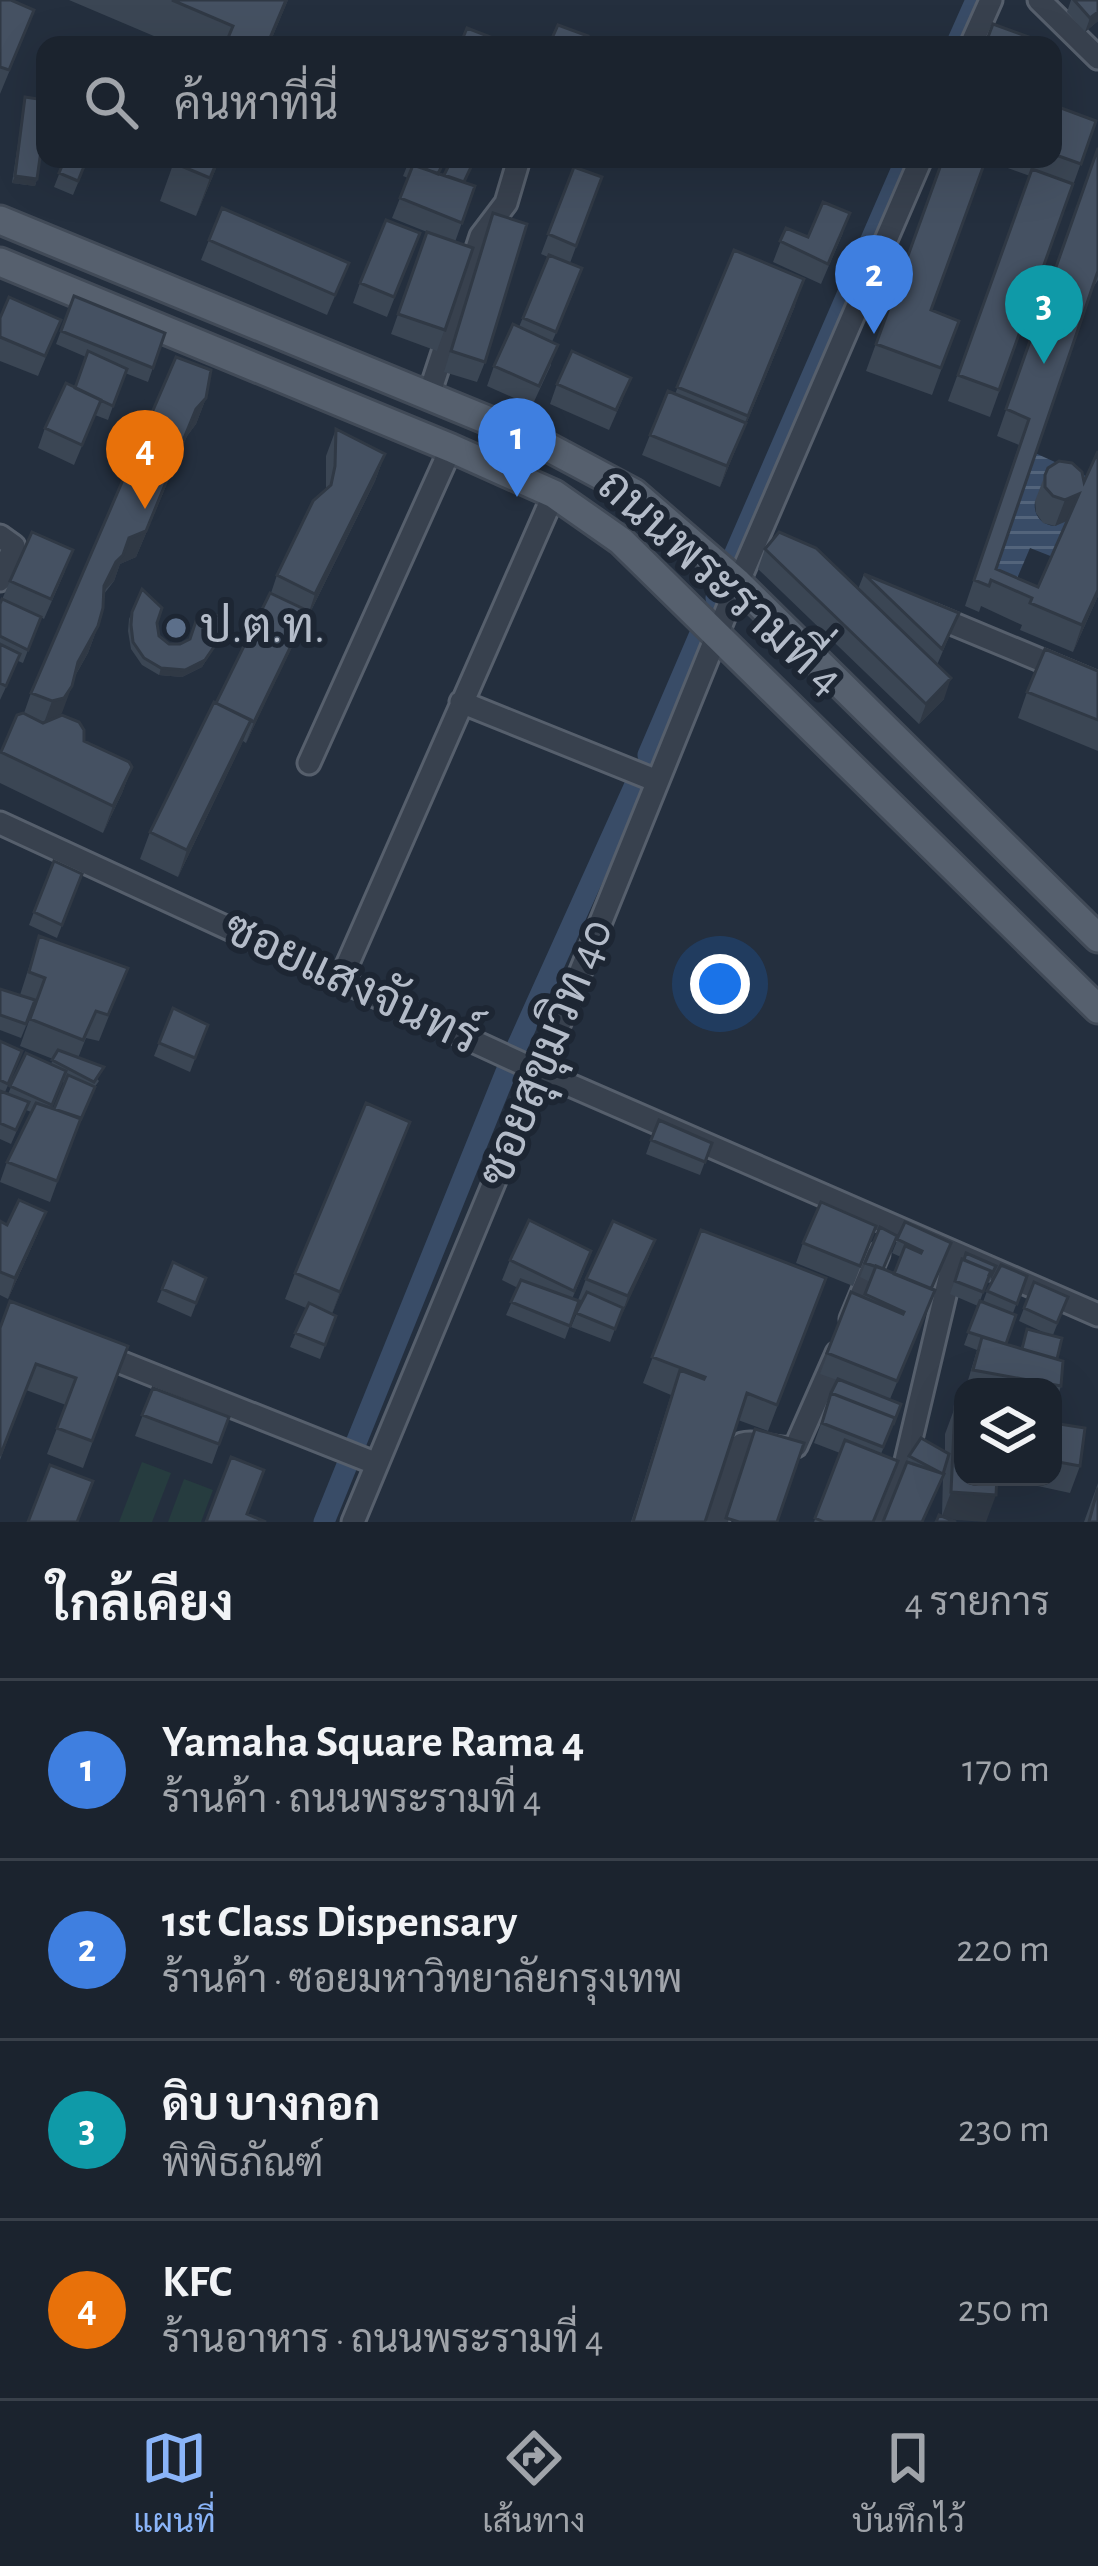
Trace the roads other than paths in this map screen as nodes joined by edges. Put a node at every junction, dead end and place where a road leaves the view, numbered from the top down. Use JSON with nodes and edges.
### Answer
{"nodes":[{"id":1,"x":991,"y":0,"type":"edge"},
{"id":2,"x":1039,"y":0,"type":"edge"},
{"id":3,"x":975,"y":36,"type":"edge"},
{"id":4,"x":1098,"y":58,"type":"edge"},
{"id":5,"x":516,"y":168,"type":"edge"},
{"id":6,"x":917,"y":168,"type":"edge"},
{"id":7,"x":0,"y":220,"type":"edge"},
{"id":8,"x":0,"y":262,"type":"edge"},
{"id":9,"x":429,"y":395,"type":"junction"},
{"id":10,"x":452,"y":448,"type":"junction"},
{"id":11,"x":554,"y":494,"type":"junction"},
{"id":12,"x":0,"y":536,"type":"edge"},
{"id":13,"x":0,"y":580,"type":"edge"},
{"id":14,"x":738,"y":584,"type":"junction"},
{"id":15,"x":920,"y":610,"type":"edge"},
{"id":16,"x":718,"y":633,"type":"junction"},
{"id":17,"x":1098,"y":684,"type":"edge"},
{"id":18,"x":460,"y":702,"type":"junction"},
{"id":19,"x":309,"y":763,"type":"dead end"},
{"id":20,"x":657,"y":781,"type":"junction"},
{"id":21,"x":0,"y":823,"type":"edge"},
{"id":22,"x":1098,"y":938,"type":"edge"},
{"id":23,"x":340,"y":979,"type":"junction"},
{"id":24,"x":1098,"y":1010,"type":"edge"},
{"id":25,"x":540,"y":1072,"type":"junction"},
{"id":26,"x":891,"y":1224,"type":"junction"},
{"id":27,"x":955,"y":1252,"type":"junction"},
{"id":28,"x":1098,"y":1315,"type":"edge"},
{"id":29,"x":85,"y":1348,"type":"edge"},
{"id":30,"x":371,"y":1461,"type":"junction"},
{"id":31,"x":353,"y":1522,"type":"edge"},
{"id":32,"x":717,"y":1522,"type":"edge"},
{"id":33,"x":884,"y":1522,"type":"edge"}],
"edges":[{"from":1,"to":3,"type":"street"},
{"from":2,"to":4,"type":"street"},
{"from":5,"to":9,"type":"street"},
{"from":6,"to":14,"type":"street","name":"ซอยสุขุมวิท 40"},
{"from":7,"to":9,"type":"main road","name":"ถนนพระรามที่ 4"},
{"from":8,"to":10,"type":"main road","name":"ถนนพระรามที่ 4"},
{"from":9,"to":14,"type":"main road","name":"ถนนพระรามที่ 4"},
{"from":10,"to":11,"type":"main road","name":"ถนนพระรามที่ 4"},
{"from":10,"to":19,"type":"street"},
{"from":11,"to":16,"type":"main road","name":"ถนนพระรามที่ 4"},
{"from":11,"to":18,"type":"street"},
{"from":12,"to":13,"type":"street"},
{"from":14,"to":16,"type":"street","name":"ซอยสุขุมวิท 40"},
{"from":14,"to":22,"type":"main road","name":"ถนนพระรามที่ 4"},
{"from":15,"to":17,"type":"street"},
{"from":16,"to":20,"type":"street","name":"ซอยสุขุมวิท 40"},
{"from":16,"to":24,"type":"main road","name":"ถนนพระรามที่ 4"},
{"from":18,"to":20,"type":"street"},
{"from":18,"to":23,"type":"street"},
{"from":20,"to":25,"type":"street","name":"ซอยสุขุมวิท 40"},
{"from":21,"to":23,"type":"street","name":"ซอยแสงจันทร์"},
{"from":23,"to":25,"type":"street","name":"ซอยแสงจันทร์"},
{"from":25,"to":26,"type":"street","name":"ซอยแสงจันทร์"},
{"from":25,"to":30,"type":"street","name":"ซอยสุขุมวิท 40"},
{"from":26,"to":27,"type":"street","name":"ซอยแสงจันทร์"},
{"from":26,"to":32,"type":"street"},
{"from":27,"to":28,"type":"street","name":"ซอยแสงจันทร์"},
{"from":27,"to":33,"type":"street"},
{"from":29,"to":30,"type":"street"},
{"from":30,"to":31,"type":"street","name":"ซอยสุขุมวิท 40"}]}
